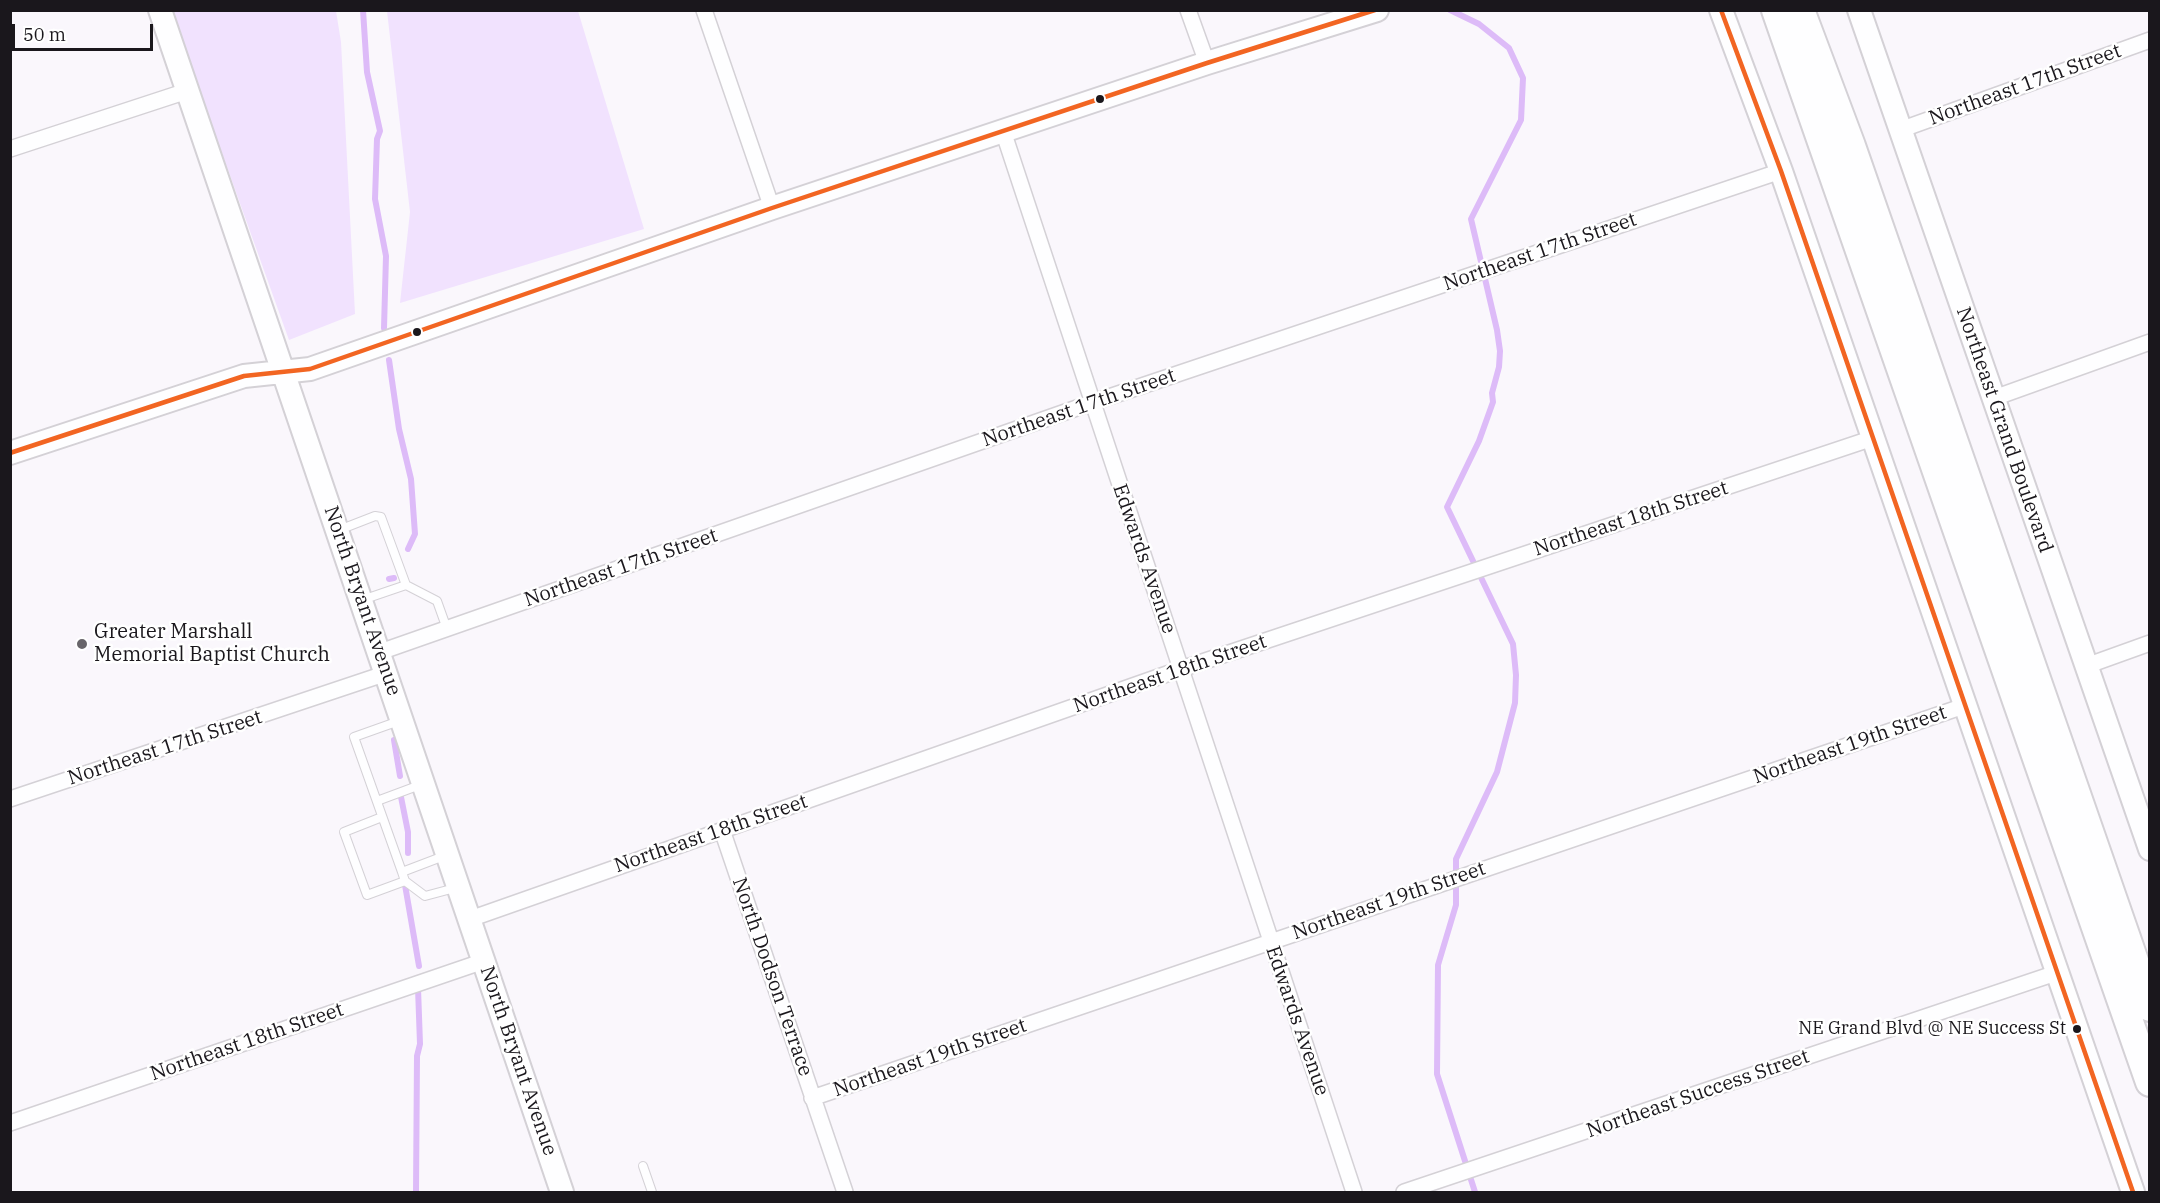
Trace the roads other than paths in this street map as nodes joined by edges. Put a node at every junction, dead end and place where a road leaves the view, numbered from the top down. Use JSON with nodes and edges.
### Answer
{"nodes":[{"id":1,"x":160,"y":10,"type":"edge"},
{"id":2,"x":704,"y":10,"type":"edge"},
{"id":3,"x":1188,"y":10,"type":"edge"},
{"id":4,"x":1377,"y":10,"type":"edge"},
{"id":5,"x":1721,"y":10,"type":"edge"},
{"id":6,"x":1776,"y":10,"type":"edge"},
{"id":7,"x":1800,"y":10,"type":"edge"},
{"id":8,"x":1859,"y":10,"type":"edge"},
{"id":9,"x":2150,"y":40,"type":"edge"},
{"id":10,"x":1207,"y":63,"type":"junction"},
{"id":11,"x":187,"y":91,"type":"junction"},
{"id":12,"x":1900,"y":130,"type":"junction"},
{"id":13,"x":1003,"y":131,"type":"junction"},
{"id":14,"x":10,"y":149,"type":"edge"},
{"id":15,"x":1781,"y":171,"type":"junction"},
{"id":16,"x":772,"y":208,"type":"junction"},
{"id":17,"x":2150,"y":342,"type":"edge"},
{"id":18,"x":283,"y":372,"type":"junction"},
{"id":19,"x":1994,"y":398,"type":"junction"},
{"id":20,"x":1092,"y":403,"type":"junction"},
{"id":21,"x":1873,"y":438,"type":"junction"},
{"id":22,"x":10,"y":453,"type":"edge"},
{"id":23,"x":338,"y":531,"type":"junction"},
{"id":24,"x":406,"y":585,"type":"junction"},
{"id":25,"x":362,"y":600,"type":"junction"},
{"id":26,"x":447,"y":629,"type":"junction"},
{"id":27,"x":2150,"y":643,"type":"edge"},
{"id":28,"x":384,"y":663,"type":"junction"},
{"id":29,"x":2086,"y":666,"type":"junction"},
{"id":30,"x":1181,"y":669,"type":"junction"},
{"id":31,"x":1967,"y":705,"type":"junction"},
{"id":32,"x":403,"y":720,"type":"junction"},
{"id":33,"x":424,"y":783,"type":"junction"},
{"id":34,"x":10,"y":799,"type":"edge"},
{"id":35,"x":376,"y":801,"type":"junction"},
{"id":36,"x":382,"y":817,"type":"junction"},
{"id":37,"x":722,"y":830,"type":"junction"},
{"id":38,"x":2150,"y":849,"type":"edge"},
{"id":39,"x":448,"y":854,"type":"junction"},
{"id":40,"x":402,"y":872,"type":"junction"},
{"id":41,"x":405,"y":880,"type":"junction"},
{"id":42,"x":459,"y":886,"type":"junction"},
{"id":43,"x":470,"y":919,"type":"junction"},
{"id":44,"x":1270,"y":941,"type":"junction"},
{"id":45,"x":484,"y":961,"type":"junction"},
{"id":46,"x":2059,"y":972,"type":"junction"},
{"id":47,"x":2150,"y":1006,"type":"edge"},
{"id":48,"x":2150,"y":1082,"type":"edge"},
{"id":49,"x":812,"y":1098,"type":"junction"},
{"id":50,"x":10,"y":1123,"type":"edge"},
{"id":51,"x":643,"y":1166,"type":"dead end"},
{"id":52,"x":562,"y":1192,"type":"edge"},
{"id":53,"x":652,"y":1192,"type":"edge"},
{"id":54,"x":845,"y":1192,"type":"edge"},
{"id":55,"x":1354,"y":1192,"type":"edge"},
{"id":56,"x":1404,"y":1192,"type":"edge"},
{"id":57,"x":2133,"y":1192,"type":"edge"}],
"edges":[{"from":1,"to":11,"type":"street","name":"North Bryant Avenue"},
{"from":2,"to":16,"type":"street"},
{"from":3,"to":10,"type":"street"},
{"from":4,"to":10,"type":"street"},
{"from":5,"to":15,"type":"street"},
{"from":6,"to":48,"type":"highway"},
{"from":7,"to":47,"type":"highway"},
{"from":8,"to":12,"type":"street","name":"Northeast Grand Boulevard"},
{"from":9,"to":12,"type":"street","name":"Northeast 17th Street"},
{"from":10,"to":13,"type":"street"},
{"from":11,"to":14,"type":"street"},
{"from":11,"to":18,"type":"street","name":"North Bryant Avenue"},
{"from":12,"to":19,"type":"street","name":"Northeast Grand Boulevard"},
{"from":13,"to":16,"type":"street"},
{"from":13,"to":20,"type":"street","name":"Edwards Avenue"},
{"from":15,"to":20,"type":"street","name":"Northeast 17th Street"},
{"from":15,"to":21,"type":"street"},
{"from":16,"to":18,"type":"street"},
{"from":17,"to":19,"type":"street"},
{"from":18,"to":22,"type":"street"},
{"from":18,"to":23,"type":"street","name":"North Bryant Avenue"},
{"from":19,"to":29,"type":"street","name":"Northeast Grand Boulevard"},
{"from":20,"to":26,"type":"street","name":"Northeast 17th Street"},
{"from":20,"to":30,"type":"street","name":"Edwards Avenue"},
{"from":21,"to":30,"type":"street","name":"Northeast 18th Street"},
{"from":21,"to":31,"type":"street"},
{"from":23,"to":24,"type":"lane"},
{"from":23,"to":25,"type":"street","name":"North Bryant Avenue"},
{"from":24,"to":25,"type":"lane"},
{"from":24,"to":26,"type":"lane"},
{"from":25,"to":28,"type":"street","name":"North Bryant Avenue"},
{"from":26,"to":28,"type":"street","name":"Northeast 17th Street"},
{"from":27,"to":29,"type":"street"},
{"from":28,"to":32,"type":"street","name":"North Bryant Avenue"},
{"from":28,"to":34,"type":"street","name":"Northeast 17th Street"},
{"from":29,"to":38,"type":"street","name":"Northeast Grand Boulevard"},
{"from":30,"to":37,"type":"street","name":"Northeast 18th Street"},
{"from":30,"to":44,"type":"street","name":"Edwards Avenue"},
{"from":31,"to":44,"type":"street","name":"Northeast 19th Street"},
{"from":31,"to":46,"type":"street"},
{"from":32,"to":33,"type":"street","name":"North Bryant Avenue"},
{"from":32,"to":35,"type":"lane"},
{"from":33,"to":35,"type":"lane"},
{"from":33,"to":39,"type":"street","name":"North Bryant Avenue"},
{"from":35,"to":36,"type":"lane"},
{"from":36,"to":40,"type":"lane"},
{"from":36,"to":41,"type":"lane"},
{"from":37,"to":43,"type":"street","name":"Northeast 18th Street"},
{"from":37,"to":49,"type":"street","name":"North Dodson Terrace"},
{"from":39,"to":40,"type":"lane"},
{"from":39,"to":42,"type":"street","name":"North Bryant Avenue"},
{"from":40,"to":41,"type":"lane"},
{"from":41,"to":42,"type":"lane"},
{"from":42,"to":43,"type":"street","name":"North Bryant Avenue"},
{"from":43,"to":45,"type":"street","name":"North Bryant Avenue"},
{"from":44,"to":49,"type":"street","name":"Northeast 19th Street"},
{"from":44,"to":55,"type":"street","name":"Edwards Avenue"},
{"from":45,"to":50,"type":"street","name":"Northeast 18th Street"},
{"from":45,"to":52,"type":"street","name":"North Bryant Avenue"},
{"from":46,"to":56,"type":"street","name":"Northeast Success Street"},
{"from":46,"to":57,"type":"street"},
{"from":49,"to":54,"type":"street","name":"North Dodson Terrace"},
{"from":51,"to":53,"type":"lane"}]}
